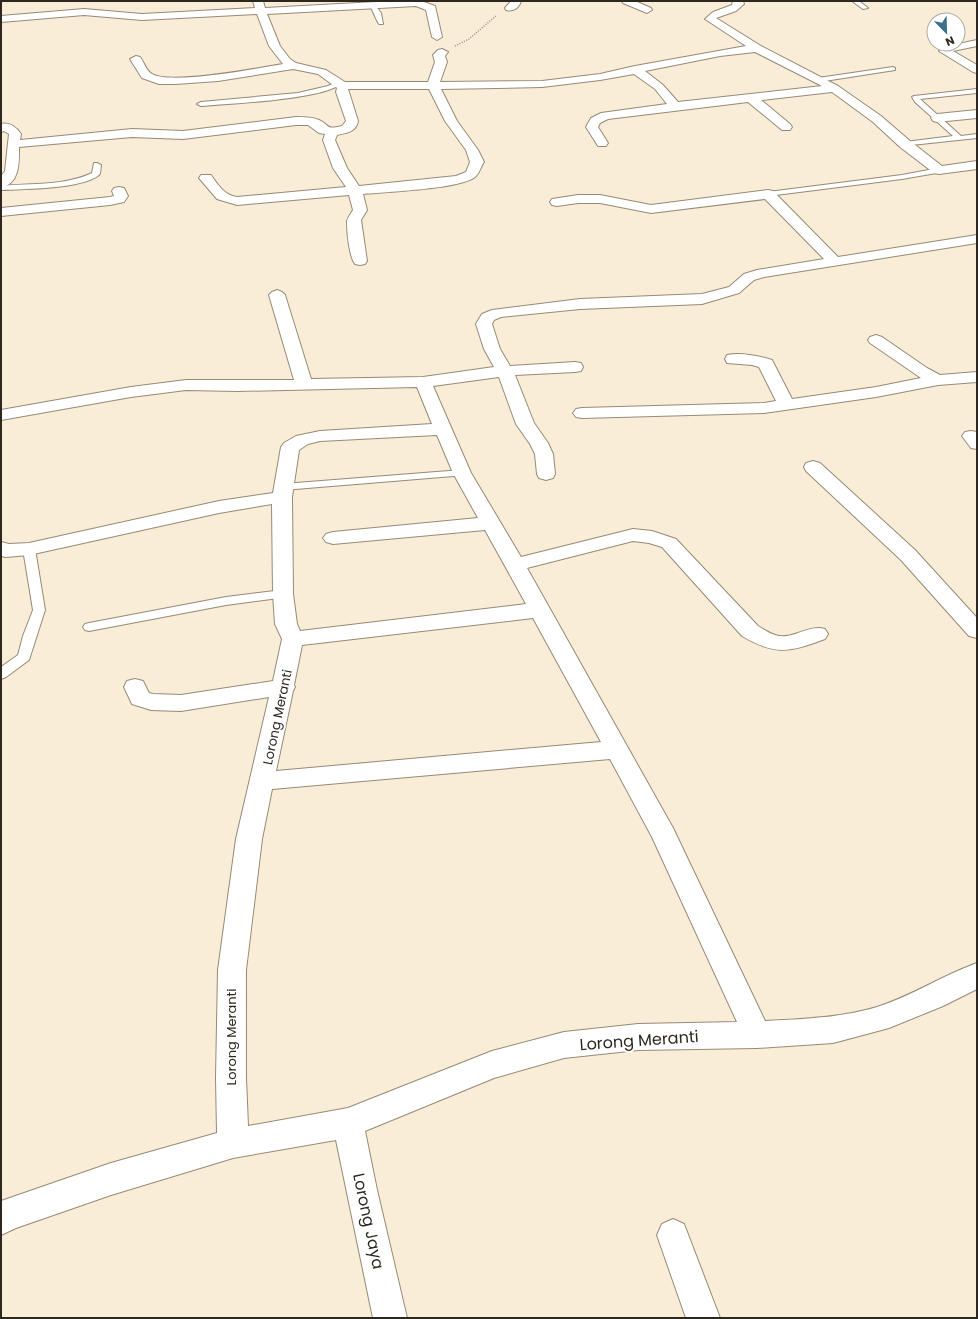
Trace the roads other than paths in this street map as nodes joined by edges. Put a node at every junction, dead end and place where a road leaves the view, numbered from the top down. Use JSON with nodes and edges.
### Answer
{"nodes":[{"id":1,"x":627,"y":1,"type":"edge"},
{"id":2,"x":738,"y":1,"type":"edge"},
{"id":3,"x":855,"y":1,"type":"edge"},
{"id":4,"x":259,"y":6,"type":"edge"},
{"id":5,"x":373,"y":6,"type":"junction"},
{"id":6,"x":865,"y":8,"type":"dead end"},
{"id":7,"x":647,"y":10,"type":"dead end"},
{"id":8,"x":1,"y":19,"type":"edge"},
{"id":9,"x":381,"y":23,"type":"dead end"},
{"id":10,"x":437,"y":37,"type":"dead end"},
{"id":11,"x":977,"y":43,"type":"edge"},
{"id":12,"x":757,"y":48,"type":"junction"},
{"id":13,"x":442,"y":52,"type":"road end"},
{"id":14,"x":136,"y":59,"type":"dead end"},
{"id":15,"x":293,"y":66,"type":"junction"},
{"id":16,"x":635,"y":69,"type":"junction"},
{"id":17,"x":894,"y":69,"type":"dead end"},
{"id":18,"x":977,"y":70,"type":"edge"},
{"id":19,"x":818,"y":80,"type":"junction"},
{"id":20,"x":340,"y":85,"type":"junction"},
{"id":21,"x":433,"y":85,"type":"junction"},
{"id":22,"x":834,"y":88,"type":"junction"},
{"id":23,"x":977,"y":91,"type":"edge"},
{"id":24,"x":752,"y":99,"type":"junction"},
{"id":25,"x":201,"y":104,"type":"dead end"},
{"id":26,"x":675,"y":106,"type":"junction"},
{"id":27,"x":977,"y":114,"type":"edge"},
{"id":28,"x":937,"y":118,"type":"junction"},
{"id":29,"x":786,"y":127,"type":"dead end"},
{"id":30,"x":1,"y":128,"type":"edge"},
{"id":31,"x":332,"y":132,"type":"junction"},
{"id":32,"x":977,"y":136,"type":"edge"},
{"id":33,"x":959,"y":138,"type":"junction"},
{"id":34,"x":602,"y":144,"type":"dead end"},
{"id":35,"x":905,"y":144,"type":"junction"},
{"id":36,"x":9,"y":150,"type":"edge"},
{"id":37,"x":97,"y":165,"type":"dead end"},
{"id":38,"x":977,"y":166,"type":"edge"},
{"id":39,"x":939,"y":170,"type":"junction"},
{"id":40,"x":206,"y":178,"type":"dead end"},
{"id":41,"x":1,"y":184,"type":"edge"},
{"id":42,"x":1,"y":188,"type":"edge"},
{"id":43,"x":355,"y":190,"type":"junction"},
{"id":44,"x":120,"y":192,"type":"dead end"},
{"id":45,"x":768,"y":194,"type":"junction"},
{"id":46,"x":557,"y":202,"type":"dead end"},
{"id":47,"x":1,"y":212,"type":"edge"},
{"id":48,"x":977,"y":239,"type":"edge"},
{"id":49,"x":360,"y":261,"type":"dead end"},
{"id":50,"x":834,"y":261,"type":"junction"},
{"id":51,"x":277,"y":295,"type":"dead end"},
{"id":52,"x":876,"y":340,"type":"dead end"},
{"id":53,"x":733,"y":359,"type":"dead end"},
{"id":54,"x":575,"y":367,"type":"dead end"},
{"id":55,"x":505,"y":371,"type":"junction"},
{"id":56,"x":977,"y":377,"type":"edge"},
{"id":57,"x":938,"y":380,"type":"junction"},
{"id":58,"x":423,"y":382,"type":"junction"},
{"id":59,"x":304,"y":385,"type":"junction"},
{"id":60,"x":786,"y":404,"type":"junction"},
{"id":61,"x":582,"y":413,"type":"dead end"},
{"id":62,"x":1,"y":415,"type":"edge"},
{"id":63,"x":444,"y":429,"type":"junction"},
{"id":64,"x":813,"y":468,"type":"dead end"},
{"id":65,"x":462,"y":474,"type":"junction"},
{"id":66,"x":546,"y":474,"type":"dead end"},
{"id":67,"x":283,"y":492,"type":"junction"},
{"id":68,"x":491,"y":523,"type":"junction"},
{"id":69,"x":333,"y":538,"type":"dead end"},
{"id":70,"x":29,"y":549,"type":"junction"},
{"id":71,"x":3,"y":551,"type":"edge"},
{"id":72,"x":515,"y":565,"type":"junction"},
{"id":73,"x":283,"y":594,"type":"junction"},
{"id":74,"x":539,"y":610,"type":"junction"},
{"id":75,"x":89,"y":627,"type":"dead end"},
{"id":76,"x":977,"y":631,"type":"edge"},
{"id":77,"x":817,"y":634,"type":"dead end"},
{"id":78,"x":293,"y":639,"type":"junction"},
{"id":79,"x":1,"y":674,"type":"edge"},
{"id":80,"x":136,"y":687,"type":"dead end"},
{"id":81,"x":284,"y":687,"type":"junction"},
{"id":82,"x":618,"y":749,"type":"junction"},
{"id":83,"x":263,"y":782,"type":"junction"},
{"id":84,"x":977,"y":976,"type":"edge"},
{"id":85,"x":756,"y":1035,"type":"junction"},
{"id":86,"x":348,"y":1123,"type":"junction"},
{"id":87,"x":233,"y":1143,"type":"junction"},
{"id":88,"x":1,"y":1219,"type":"edge"},
{"id":89,"x":673,"y":1235,"type":"dead end"},
{"id":90,"x":390,"y":1318,"type":"edge"},
{"id":91,"x":703,"y":1318,"type":"edge"}],
"edges":[{"from":1,"to":7,"type":"street"},
{"from":2,"to":12,"type":"street"},
{"from":3,"to":6,"type":"lane"},
{"from":4,"to":5,"type":"street"},
{"from":4,"to":8,"type":"street"},
{"from":4,"to":15,"type":"street"},
{"from":5,"to":9,"type":"lane"},
{"from":5,"to":10,"type":"street"},
{"from":11,"to":18,"type":"street"},
{"from":12,"to":16,"type":"street"},
{"from":12,"to":19,"type":"street"},
{"from":13,"to":21,"type":"street"},
{"from":14,"to":15,"type":"street"},
{"from":15,"to":20,"type":"street"},
{"from":16,"to":21,"type":"street"},
{"from":16,"to":26,"type":"street"},
{"from":17,"to":19,"type":"lane"},
{"from":19,"to":22,"type":"street"},
{"from":20,"to":21,"type":"street"},
{"from":20,"to":25,"type":"lane"},
{"from":20,"to":31,"type":"street"},
{"from":21,"to":43,"type":"street"},
{"from":22,"to":24,"type":"street"},
{"from":22,"to":35,"type":"street"},
{"from":23,"to":28,"type":"lane"},
{"from":24,"to":26,"type":"street"},
{"from":24,"to":29,"type":"street"},
{"from":26,"to":34,"type":"street"},
{"from":27,"to":28,"type":"street"},
{"from":28,"to":33,"type":"lane"},
{"from":30,"to":36,"type":"street"},
{"from":31,"to":36,"type":"street"},
{"from":31,"to":43,"type":"street"},
{"from":32,"to":33,"type":"lane"},
{"from":33,"to":35,"type":"lane"},
{"from":35,"to":39,"type":"street"},
{"from":36,"to":41,"type":"street"},
{"from":37,"to":42,"type":"lane"},
{"from":38,"to":39,"type":"street"},
{"from":39,"to":45,"type":"lane"},
{"from":40,"to":43,"type":"street"},
{"from":43,"to":49,"type":"street"},
{"from":44,"to":47,"type":"street"},
{"from":45,"to":46,"type":"street"},
{"from":45,"to":50,"type":"street"},
{"from":48,"to":50,"type":"street"},
{"from":50,"to":55,"type":"street"},
{"from":51,"to":59,"type":"street"},
{"from":52,"to":57,"type":"street"},
{"from":53,"to":60,"type":"street"},
{"from":54,"to":55,"type":"street"},
{"from":55,"to":58,"type":"street"},
{"from":55,"to":66,"type":"street"},
{"from":56,"to":57,"type":"street"},
{"from":57,"to":60,"type":"street"},
{"from":58,"to":59,"type":"street"},
{"from":58,"to":63,"type":"street"},
{"from":59,"to":62,"type":"street"},
{"from":60,"to":61,"type":"street"},
{"from":63,"to":65,"type":"street"},
{"from":63,"to":67,"type":"street"},
{"from":64,"to":76,"type":"street"},
{"from":65,"to":67,"type":"lane"},
{"from":65,"to":68,"type":"street"},
{"from":67,"to":70,"type":"street"},
{"from":67,"to":73,"type":"street"},
{"from":68,"to":69,"type":"street"},
{"from":68,"to":72,"type":"street"},
{"from":70,"to":71,"type":"street"},
{"from":70,"to":79,"type":"lane"},
{"from":72,"to":74,"type":"street"},
{"from":72,"to":77,"type":"street"},
{"from":73,"to":75,"type":"lane"},
{"from":73,"to":78,"type":"street"},
{"from":74,"to":78,"type":"street"},
{"from":74,"to":82,"type":"street"},
{"from":78,"to":81,"type":"street","name":"Lorong Meranti"},
{"from":80,"to":81,"type":"street"},
{"from":81,"to":83,"type":"street","name":"Lorong Meranti"},
{"from":82,"to":83,"type":"street"},
{"from":82,"to":85,"type":"street"},
{"from":83,"to":87,"type":"street","name":"Lorong Meranti"},
{"from":84,"to":85,"type":"street","name":"Lorong Meranti"},
{"from":85,"to":86,"type":"street","name":"Lorong Meranti"},
{"from":86,"to":87,"type":"street","name":"Lorong Meranti"},
{"from":86,"to":90,"type":"street","name":"Lorong Jaya"},
{"from":87,"to":88,"type":"street","name":"Lorong Meranti"},
{"from":89,"to":91,"type":"street"}]}
